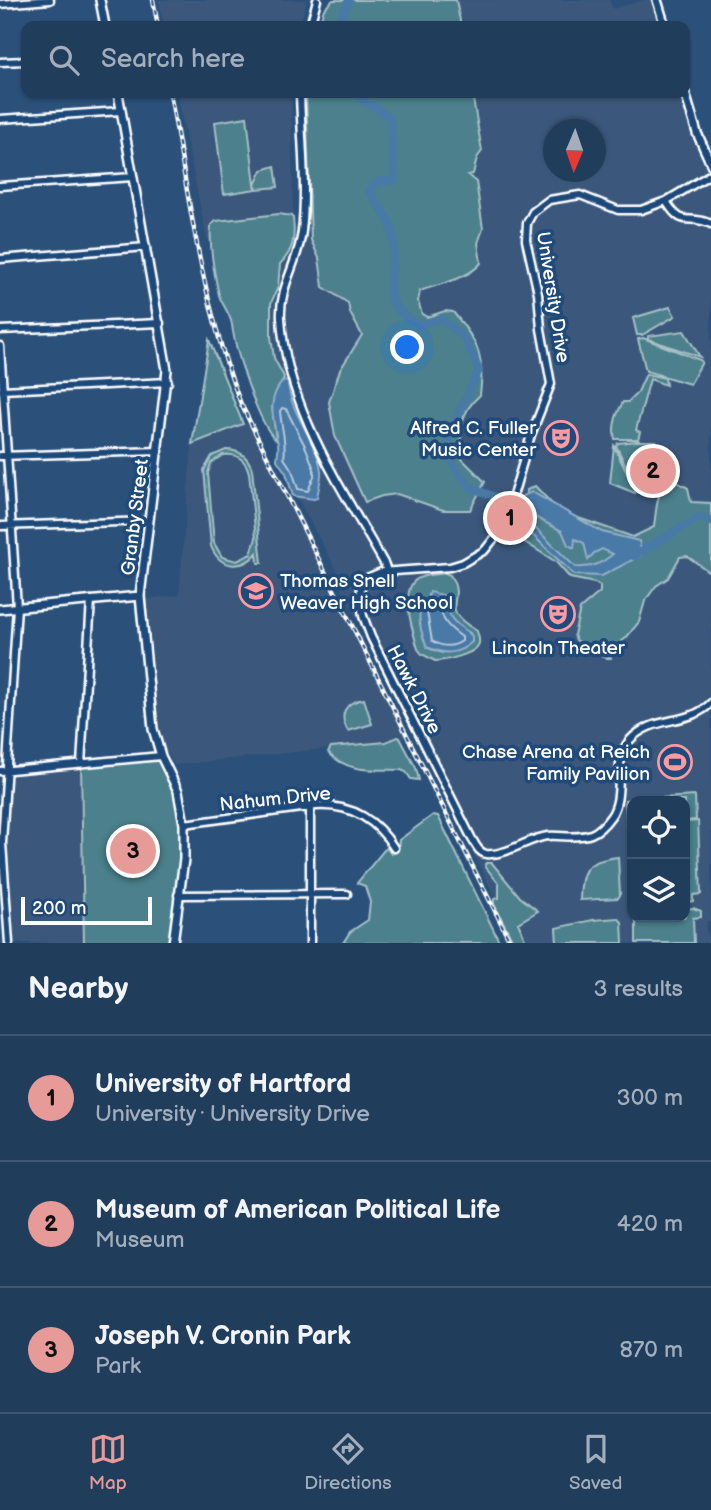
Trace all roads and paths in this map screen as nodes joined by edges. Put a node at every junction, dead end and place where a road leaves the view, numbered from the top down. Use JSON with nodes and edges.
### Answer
{"nodes":[{"id":1,"x":50,"y":0,"type":"edge"},
{"id":2,"x":100,"y":0,"type":"edge"},
{"id":3,"x":317,"y":0,"type":"edge"},
{"id":4,"x":657,"y":0,"type":"edge"},
{"id":5,"x":0,"y":4,"type":"edge"},
{"id":6,"x":104,"y":21,"type":"edge"},
{"id":7,"x":311,"y":21,"type":"edge"},
{"id":8,"x":663,"y":21,"type":"edge"},
{"id":9,"x":21,"y":61,"type":"edge"},
{"id":10,"x":0,"y":62,"type":"edge"},
{"id":11,"x":119,"y":98,"type":"edge"},
{"id":12,"x":300,"y":98,"type":"edge"},
{"id":13,"x":686,"y":98,"type":"edge"},
{"id":14,"x":121,"y":111,"type":"junction"},
{"id":15,"x":0,"y":119,"type":"edge"},
{"id":16,"x":711,"y":164,"type":"edge"},
{"id":17,"x":711,"y":174,"type":"edge"},
{"id":18,"x":133,"y":177,"type":"junction"},
{"id":19,"x":0,"y":186,"type":"edge"},
{"id":20,"x":666,"y":201,"type":"junction"},
{"id":21,"x":711,"y":224,"type":"edge"},
{"id":22,"x":146,"y":247,"type":"junction"},
{"id":23,"x":0,"y":259,"type":"edge"},
{"id":24,"x":160,"y":323,"type":"junction"},
{"id":25,"x":0,"y":330,"type":"edge"},
{"id":26,"x":0,"y":346,"type":"edge"},
{"id":27,"x":168,"y":382,"type":"junction"},
{"id":28,"x":1,"y":390,"type":"edge"},
{"id":29,"x":159,"y":451,"type":"junction"},
{"id":30,"x":4,"y":456,"type":"edge"},
{"id":31,"x":149,"y":521,"type":"junction"},
{"id":32,"x":0,"y":526,"type":"edge"},
{"id":33,"x":12,"y":526,"type":"junction"},
{"id":34,"x":387,"y":572,"type":"junction"},
{"id":35,"x":140,"y":596,"type":"junction"},
{"id":36,"x":91,"y":600,"type":"junction"},
{"id":37,"x":17,"y":607,"type":"junction"},
{"id":38,"x":0,"y":609,"type":"edge"},
{"id":39,"x":0,"y":690,"type":"edge"},
{"id":40,"x":11,"y":690,"type":"junction"},
{"id":41,"x":711,"y":703,"type":"edge"},
{"id":42,"x":161,"y":756,"type":"junction"},
{"id":43,"x":81,"y":764,"type":"junction"},
{"id":44,"x":3,"y":771,"type":"edge"},
{"id":45,"x":310,"y":807,"type":"junction"},
{"id":46,"x":184,"y":824,"type":"junction"},
{"id":47,"x":1,"y":843,"type":"edge"},
{"id":48,"x":394,"y":848,"type":"dead end"},
{"id":49,"x":347,"y":894,"type":"dead end"},
{"id":50,"x":178,"y":895,"type":"junction"},
{"id":51,"x":310,"y":895,"type":"junction"},
{"id":52,"x":3,"y":900,"type":"edge"},
{"id":53,"x":9,"y":943,"type":"edge"},
{"id":54,"x":173,"y":943,"type":"edge"},
{"id":55,"x":310,"y":943,"type":"edge"}],
"edges":[{"from":1,"to":5,"type":"street"},
{"from":2,"to":6,"type":"main road"},
{"from":3,"to":7,"type":"street"},
{"from":4,"to":8,"type":"main road"},
{"from":9,"to":10,"type":"street"},
{"from":11,"to":14,"type":"main road","name":"Granby Street"},
{"from":12,"to":34,"type":"street"},
{"from":13,"to":16,"type":"main road"},
{"from":14,"to":15,"type":"street"},
{"from":14,"to":18,"type":"main road","name":"Granby Street"},
{"from":17,"to":20,"type":"street","name":"University Drive"},
{"from":18,"to":19,"type":"street"},
{"from":18,"to":22,"type":"main road","name":"Granby Street"},
{"from":20,"to":21,"type":"street"},
{"from":20,"to":34,"type":"street","name":"University Drive"},
{"from":22,"to":23,"type":"street"},
{"from":22,"to":24,"type":"main road","name":"Granby Street"},
{"from":24,"to":25,"type":"street"},
{"from":24,"to":27,"type":"main road","name":"Granby Street"},
{"from":26,"to":28,"type":"street"},
{"from":27,"to":28,"type":"street"},
{"from":27,"to":29,"type":"main road","name":"Granby Street"},
{"from":28,"to":30,"type":"street"},
{"from":29,"to":30,"type":"street"},
{"from":29,"to":31,"type":"main road","name":"Granby Street"},
{"from":30,"to":33,"type":"street"},
{"from":31,"to":33,"type":"street"},
{"from":31,"to":35,"type":"main road","name":"Granby Street"},
{"from":32,"to":33,"type":"street"},
{"from":33,"to":37,"type":"street"},
{"from":34,"to":41,"type":"street","name":"Hawk Drive"},
{"from":35,"to":36,"type":"main road"},
{"from":35,"to":42,"type":"main road","name":"Granby Street"},
{"from":36,"to":37,"type":"main road"},
{"from":36,"to":43,"type":"street"},
{"from":37,"to":38,"type":"main road"},
{"from":37,"to":40,"type":"street"},
{"from":39,"to":40,"type":"street"},
{"from":40,"to":44,"type":"street"},
{"from":42,"to":43,"type":"street"},
{"from":42,"to":46,"type":"main road","name":"Granby Street"},
{"from":43,"to":44,"type":"street"},
{"from":44,"to":47,"type":"street"},
{"from":45,"to":46,"type":"street","name":"Nahum Drive"},
{"from":45,"to":48,"type":"street","name":"Nahum Drive"},
{"from":45,"to":51,"type":"street"},
{"from":46,"to":50,"type":"main road","name":"Granby Street"},
{"from":47,"to":52,"type":"street"},
{"from":49,"to":51,"type":"street"},
{"from":50,"to":51,"type":"street"},
{"from":50,"to":54,"type":"main road","name":"Granby Street"},
{"from":51,"to":55,"type":"street"},
{"from":52,"to":53,"type":"street"}]}
